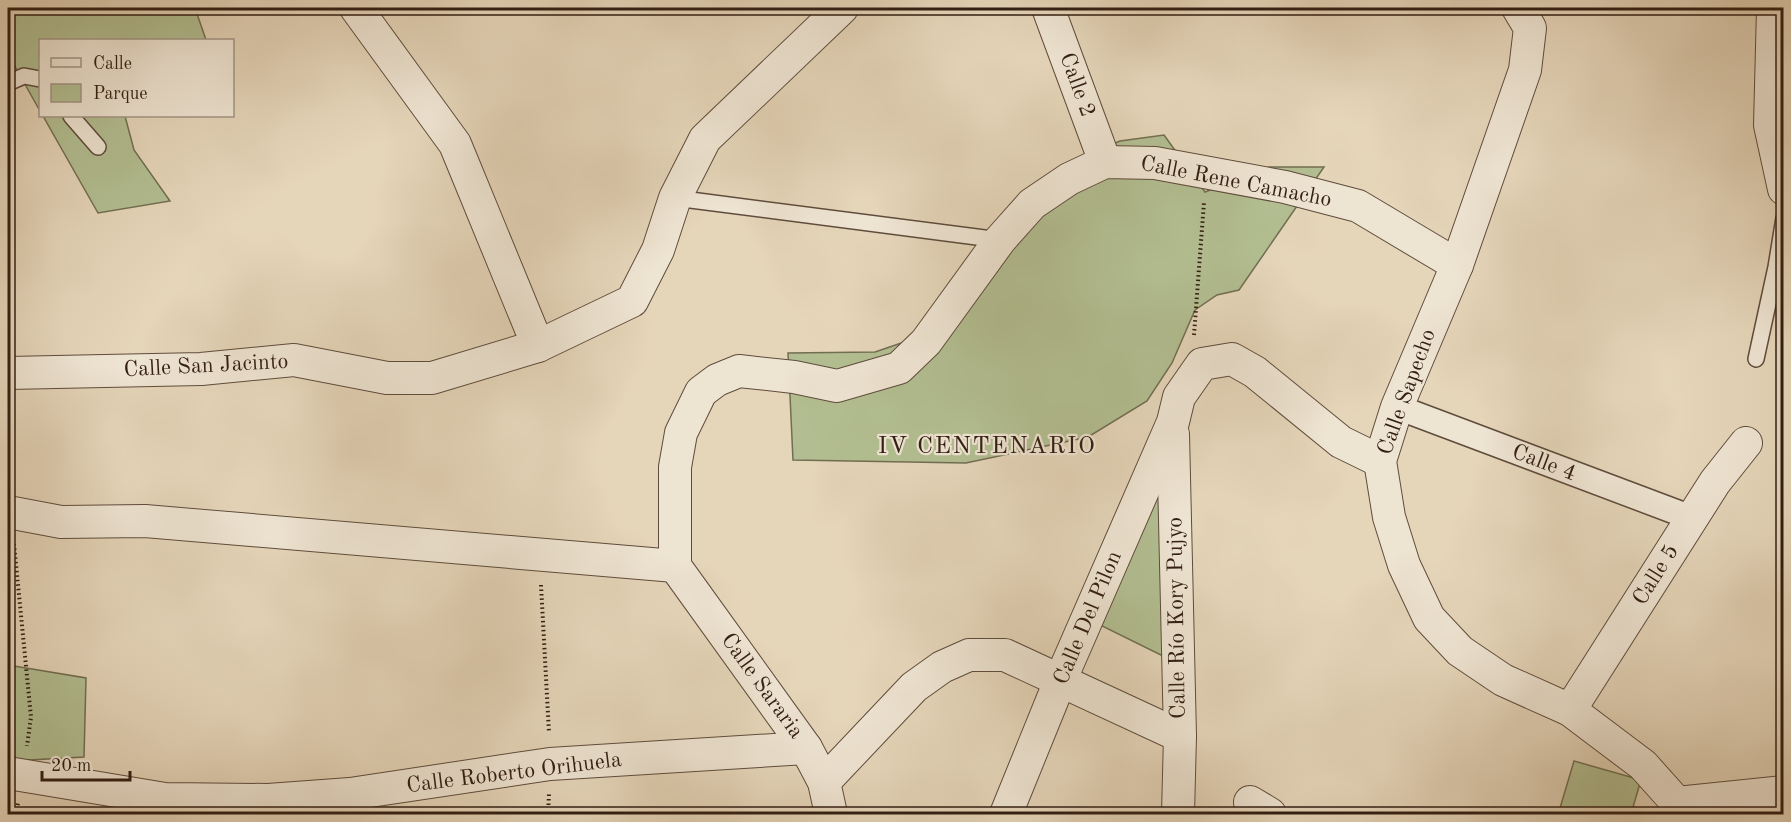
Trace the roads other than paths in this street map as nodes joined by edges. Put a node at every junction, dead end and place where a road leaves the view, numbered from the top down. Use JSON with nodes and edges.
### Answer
{"nodes":[{"id":1,"x":357,"y":8,"type":"edge"},
{"id":2,"x":842,"y":8,"type":"edge"},
{"id":3,"x":1048,"y":8,"type":"edge"},
{"id":4,"x":1773,"y":8,"type":"edge"},
{"id":5,"x":1524,"y":18,"type":"edge"},
{"id":6,"x":39,"y":79,"type":"edge"},
{"id":7,"x":8,"y":83,"type":"edge"},
{"id":8,"x":71,"y":117,"type":"edge"},
{"id":9,"x":99,"y":147,"type":"dead end"},
{"id":10,"x":1105,"y":162,"type":"junction"},
{"id":11,"x":1784,"y":189,"type":"edge"},
{"id":12,"x":675,"y":198,"type":"junction"},
{"id":13,"x":1784,"y":218,"type":"edge"},
{"id":14,"x":1000,"y":240,"type":"junction"},
{"id":15,"x":1457,"y":265,"type":"junction"},
{"id":16,"x":538,"y":346,"type":"junction"},
{"id":17,"x":1756,"y":358,"type":"dead end"},
{"id":18,"x":8,"y":374,"type":"edge"},
{"id":19,"x":1396,"y":407,"type":"junction"},
{"id":20,"x":1173,"y":422,"type":"junction"},
{"id":21,"x":1746,"y":443,"type":"dead end"},
{"id":22,"x":1380,"y":461,"type":"junction"},
{"id":23,"x":9,"y":512,"type":"edge"},
{"id":24,"x":1692,"y":519,"type":"junction"},
{"id":25,"x":675,"y":566,"type":"junction"},
{"id":26,"x":1060,"y":681,"type":"junction"},
{"id":27,"x":1570,"y":710,"type":"junction"},
{"id":28,"x":1180,"y":736,"type":"junction"},
{"id":29,"x":806,"y":748,"type":"junction"},
{"id":30,"x":15,"y":774,"type":"edge"},
{"id":31,"x":824,"y":782,"type":"junction"},
{"id":32,"x":1784,"y":792,"type":"edge"},
{"id":33,"x":1680,"y":809,"type":"edge"},
{"id":34,"x":831,"y":814,"type":"edge"},
{"id":35,"x":1006,"y":814,"type":"edge"},
{"id":36,"x":1178,"y":814,"type":"edge"}],
"edges":[{"from":1,"to":16,"type":"street"},
{"from":2,"to":12,"type":"street","name":"Calle San Jacinto"},
{"from":3,"to":10,"type":"street","name":"Calle 2"},
{"from":4,"to":11,"type":"street"},
{"from":5,"to":15,"type":"street","name":"Calle Sapecho"},
{"from":6,"to":7,"type":"lane"},
{"from":8,"to":9,"type":"lane"},
{"from":10,"to":14,"type":"street","name":"Calle Rene Camacho"},
{"from":10,"to":15,"type":"street","name":"Calle Rene Camacho"},
{"from":12,"to":14,"type":"lane"},
{"from":12,"to":16,"type":"street","name":"Calle San Jacinto"},
{"from":13,"to":17,"type":"lane"},
{"from":14,"to":25,"type":"street","name":"Calle Rene Camacho"},
{"from":15,"to":19,"type":"street","name":"Calle Sapecho"},
{"from":16,"to":18,"type":"street","name":"Calle San Jacinto"},
{"from":19,"to":22,"type":"street","name":"Calle Sapecho"},
{"from":19,"to":24,"type":"street","name":"Calle 4"},
{"from":20,"to":22,"type":"street"},
{"from":20,"to":26,"type":"street","name":"Calle Del Pilon"},
{"from":20,"to":28,"type":"street","name":"Calle Río Kory Pujyo"},
{"from":21,"to":24,"type":"street","name":"Calle 5"},
{"from":22,"to":27,"type":"street","name":"Calle Sapecho"},
{"from":23,"to":25,"type":"street"},
{"from":24,"to":27,"type":"street","name":"Calle 5"},
{"from":25,"to":29,"type":"street","name":"Calle Sararia"},
{"from":26,"to":28,"type":"street"},
{"from":26,"to":31,"type":"street"},
{"from":26,"to":35,"type":"street","name":"Calle Del Pilon"},
{"from":27,"to":33,"type":"street","name":"Calle Sapecho"},
{"from":28,"to":36,"type":"street","name":"Calle Río Kory Pujyo"},
{"from":29,"to":30,"type":"street","name":"Calle Roberto Orihuela"},
{"from":29,"to":31,"type":"street","name":"Calle Sararia"},
{"from":31,"to":34,"type":"street","name":"Calle Sararia"},
{"from":32,"to":33,"type":"street"}]}
